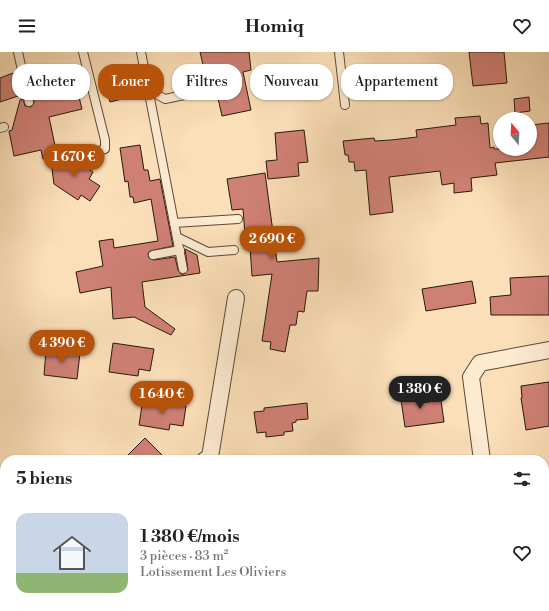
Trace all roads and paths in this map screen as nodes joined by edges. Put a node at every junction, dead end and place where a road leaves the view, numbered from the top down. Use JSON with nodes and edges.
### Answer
{"nodes":[{"id":1,"x":18,"y":52,"type":"edge"},
{"id":2,"x":83,"y":52,"type":"edge"},
{"id":3,"x":141,"y":52,"type":"edge"},
{"id":4,"x":339,"y":52,"type":"edge"},
{"id":5,"x":144,"y":64,"type":"edge"},
{"id":6,"x":151,"y":100,"type":"edge"},
{"id":7,"x":29,"y":102,"type":"dead end"},
{"id":8,"x":345,"y":105,"type":"dead end"},
{"id":9,"x":84,"y":157,"type":"dead end"},
{"id":10,"x":238,"y":219,"type":"dead end"},
{"id":11,"x":174,"y":223,"type":"junction"},
{"id":12,"x":177,"y":237,"type":"junction"},
{"id":13,"x":180,"y":250,"type":"junction"},
{"id":14,"x":234,"y":250,"type":"dead end"},
{"id":15,"x":153,"y":255,"type":"dead end"},
{"id":16,"x":183,"y":269,"type":"dead end"},
{"id":17,"x":236,"y":298,"type":"dead end"},
{"id":18,"x":549,"y":350,"type":"edge"},
{"id":19,"x":210,"y":455,"type":"edge"},
{"id":20,"x":481,"y":455,"type":"edge"}],
"edges":[{"from":1,"to":7,"type":"lane"},
{"from":2,"to":9,"type":"lane"},
{"from":3,"to":5,"type":"lane"},
{"from":4,"to":8,"type":"lane"},
{"from":6,"to":11,"type":"lane"},
{"from":10,"to":11,"type":"lane"},
{"from":11,"to":12,"type":"lane"},
{"from":12,"to":13,"type":"lane"},
{"from":12,"to":14,"type":"lane"},
{"from":13,"to":15,"type":"lane"},
{"from":13,"to":16,"type":"lane"},
{"from":17,"to":19,"type":"street"},
{"from":18,"to":20,"type":"street"}]}
